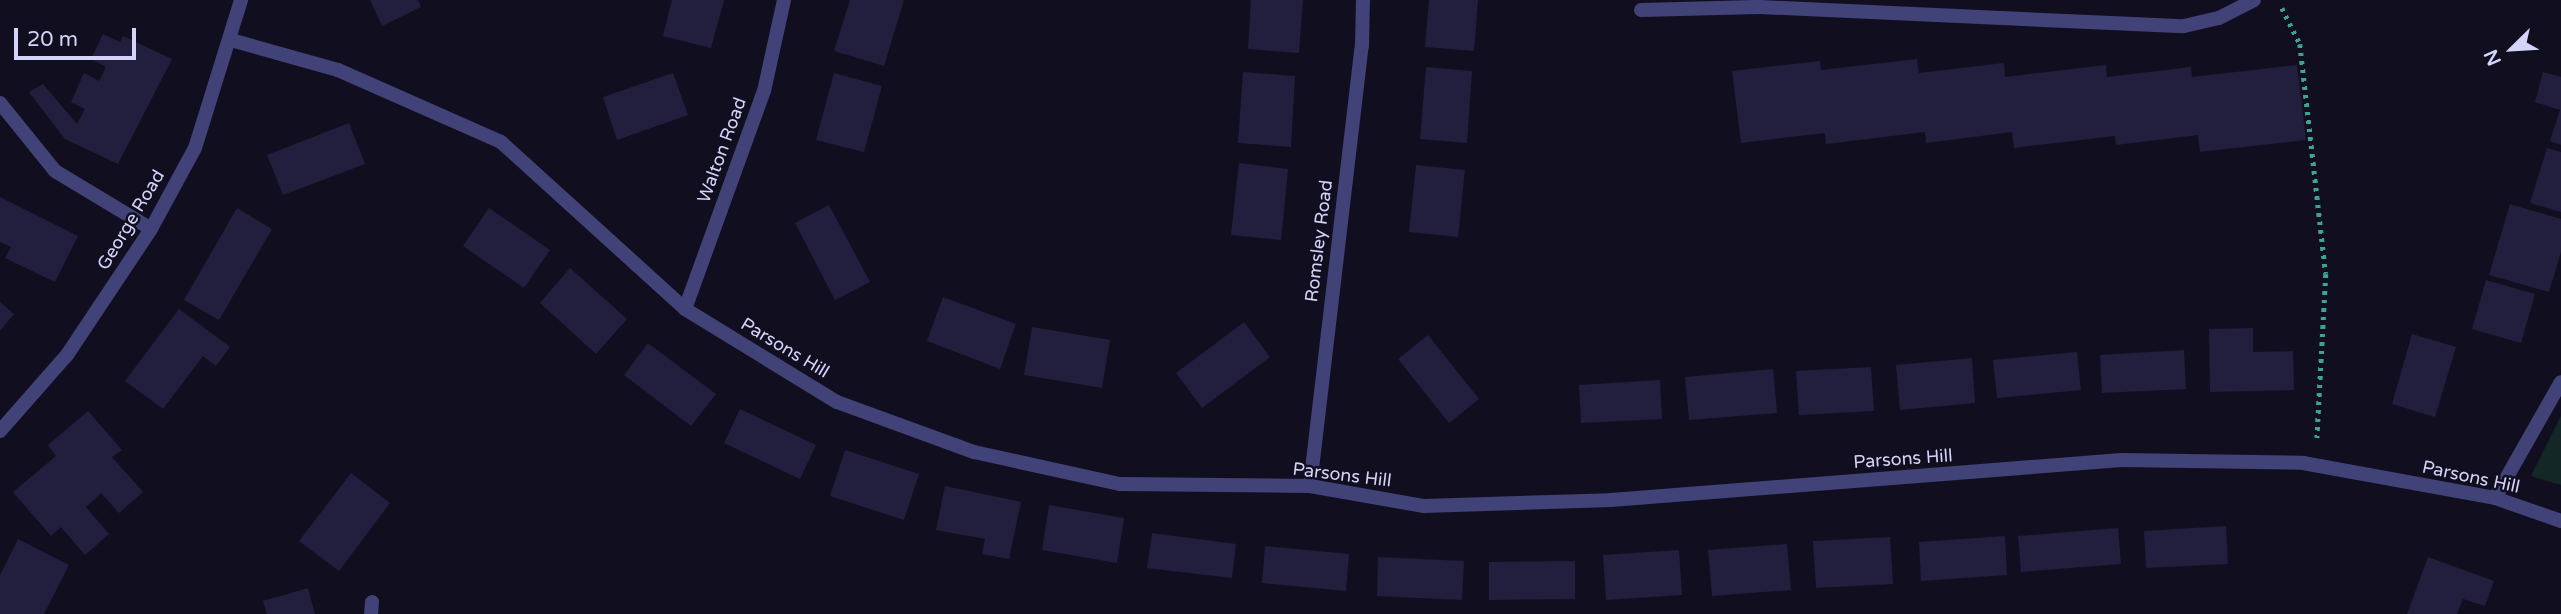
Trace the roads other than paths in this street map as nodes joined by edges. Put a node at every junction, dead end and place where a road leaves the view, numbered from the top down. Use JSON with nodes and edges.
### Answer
{"nodes":[{"id":1,"x":242,"y":0,"type":"edge"},
{"id":2,"x":785,"y":0,"type":"edge"},
{"id":3,"x":1363,"y":0,"type":"edge"},
{"id":4,"x":2254,"y":0,"type":"edge"},
{"id":5,"x":1641,"y":10,"type":"dead end"},
{"id":6,"x":231,"y":40,"type":"junction"},
{"id":7,"x":0,"y":103,"type":"edge"},
{"id":8,"x":151,"y":229,"type":"junction"},
{"id":9,"x":685,"y":309,"type":"junction"},
{"id":10,"x":2561,"y":382,"type":"edge"},
{"id":11,"x":0,"y":431,"type":"edge"},
{"id":12,"x":1310,"y":486,"type":"junction"},
{"id":13,"x":2495,"y":498,"type":"junction"},
{"id":14,"x":2561,"y":520,"type":"edge"}],
"edges":[{"from":1,"to":6,"type":"street","name":"George Road"},
{"from":2,"to":9,"type":"street","name":"Walton Road"},
{"from":3,"to":12,"type":"street","name":"Romsley Road"},
{"from":4,"to":5,"type":"street"},
{"from":6,"to":8,"type":"street","name":"George Road"},
{"from":6,"to":9,"type":"street","name":"Parsons Hill"},
{"from":7,"to":8,"type":"street"},
{"from":8,"to":11,"type":"street","name":"George Road"},
{"from":9,"to":12,"type":"street","name":"Parsons Hill"},
{"from":10,"to":13,"type":"street"},
{"from":12,"to":13,"type":"street","name":"Parsons Hill"},
{"from":13,"to":14,"type":"street","name":"Parsons Hill"}]}
